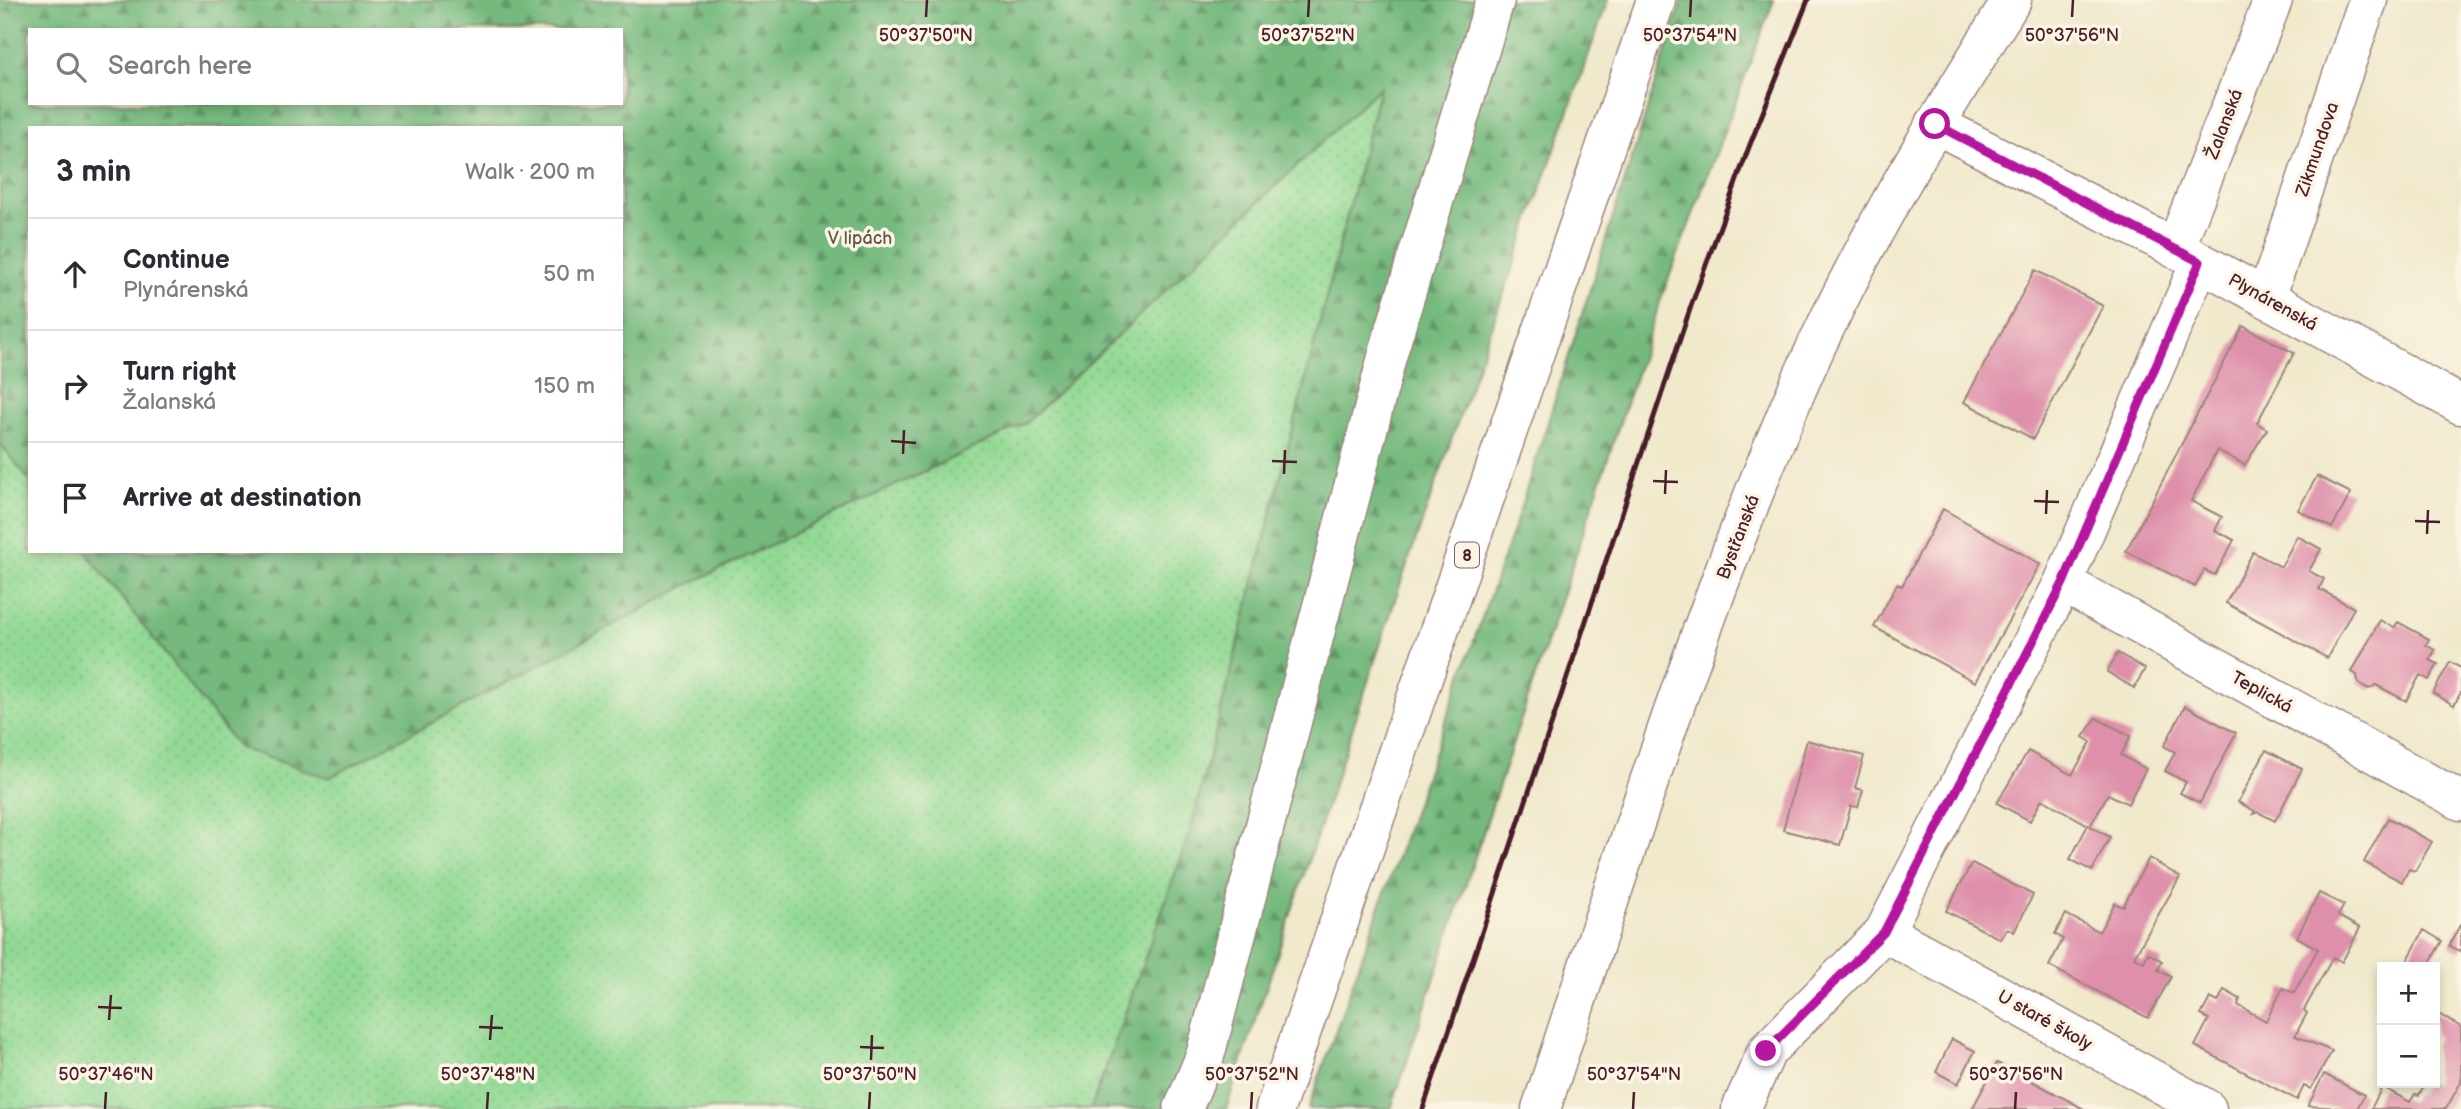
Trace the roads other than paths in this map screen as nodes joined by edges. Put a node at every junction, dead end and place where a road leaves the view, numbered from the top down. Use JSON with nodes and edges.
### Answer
{"nodes":[{"id":1,"x":1495,"y":0,"type":"edge"},
{"id":2,"x":1656,"y":0,"type":"edge"},
{"id":3,"x":2012,"y":0,"type":"edge"},
{"id":4,"x":2273,"y":0,"type":"edge"},
{"id":5,"x":2368,"y":0,"type":"edge"},
{"id":6,"x":1935,"y":124,"type":"junction"},
{"id":7,"x":2188,"y":256,"type":"junction"},
{"id":8,"x":2266,"y":298,"type":"junction"},
{"id":9,"x":2461,"y":405,"type":"edge"},
{"id":10,"x":2063,"y":583,"type":"junction"},
{"id":11,"x":2461,"y":801,"type":"edge"},
{"id":12,"x":1884,"y":932,"type":"junction"},
{"id":13,"x":1183,"y":1109,"type":"edge"},
{"id":14,"x":1275,"y":1109,"type":"edge"},
{"id":15,"x":1541,"y":1109,"type":"edge"},
{"id":16,"x":1741,"y":1109,"type":"edge"},
{"id":17,"x":2207,"y":1109,"type":"edge"}],
"edges":[{"from":1,"to":13,"type":"street"},
{"from":2,"to":14,"type":"street","number":"8"},
{"from":3,"to":6,"type":"street","name":"Bystřanská"},
{"from":4,"to":7,"type":"street","name":"Žalanská"},
{"from":5,"to":8,"type":"street","name":"Zikmundova"},
{"from":6,"to":7,"type":"street","name":"Plynárenská"},
{"from":6,"to":15,"type":"street","name":"Bystřanská"},
{"from":7,"to":8,"type":"street","name":"Plynárenská"},
{"from":7,"to":10,"type":"street","name":"Žalanská"},
{"from":8,"to":9,"type":"street","name":"Plynárenská"},
{"from":10,"to":11,"type":"street","name":"Teplická"},
{"from":10,"to":12,"type":"street","name":"Žalanská"},
{"from":12,"to":16,"type":"street","name":"Žalanská"},
{"from":12,"to":17,"type":"street","name":"U staré školy"}]}
